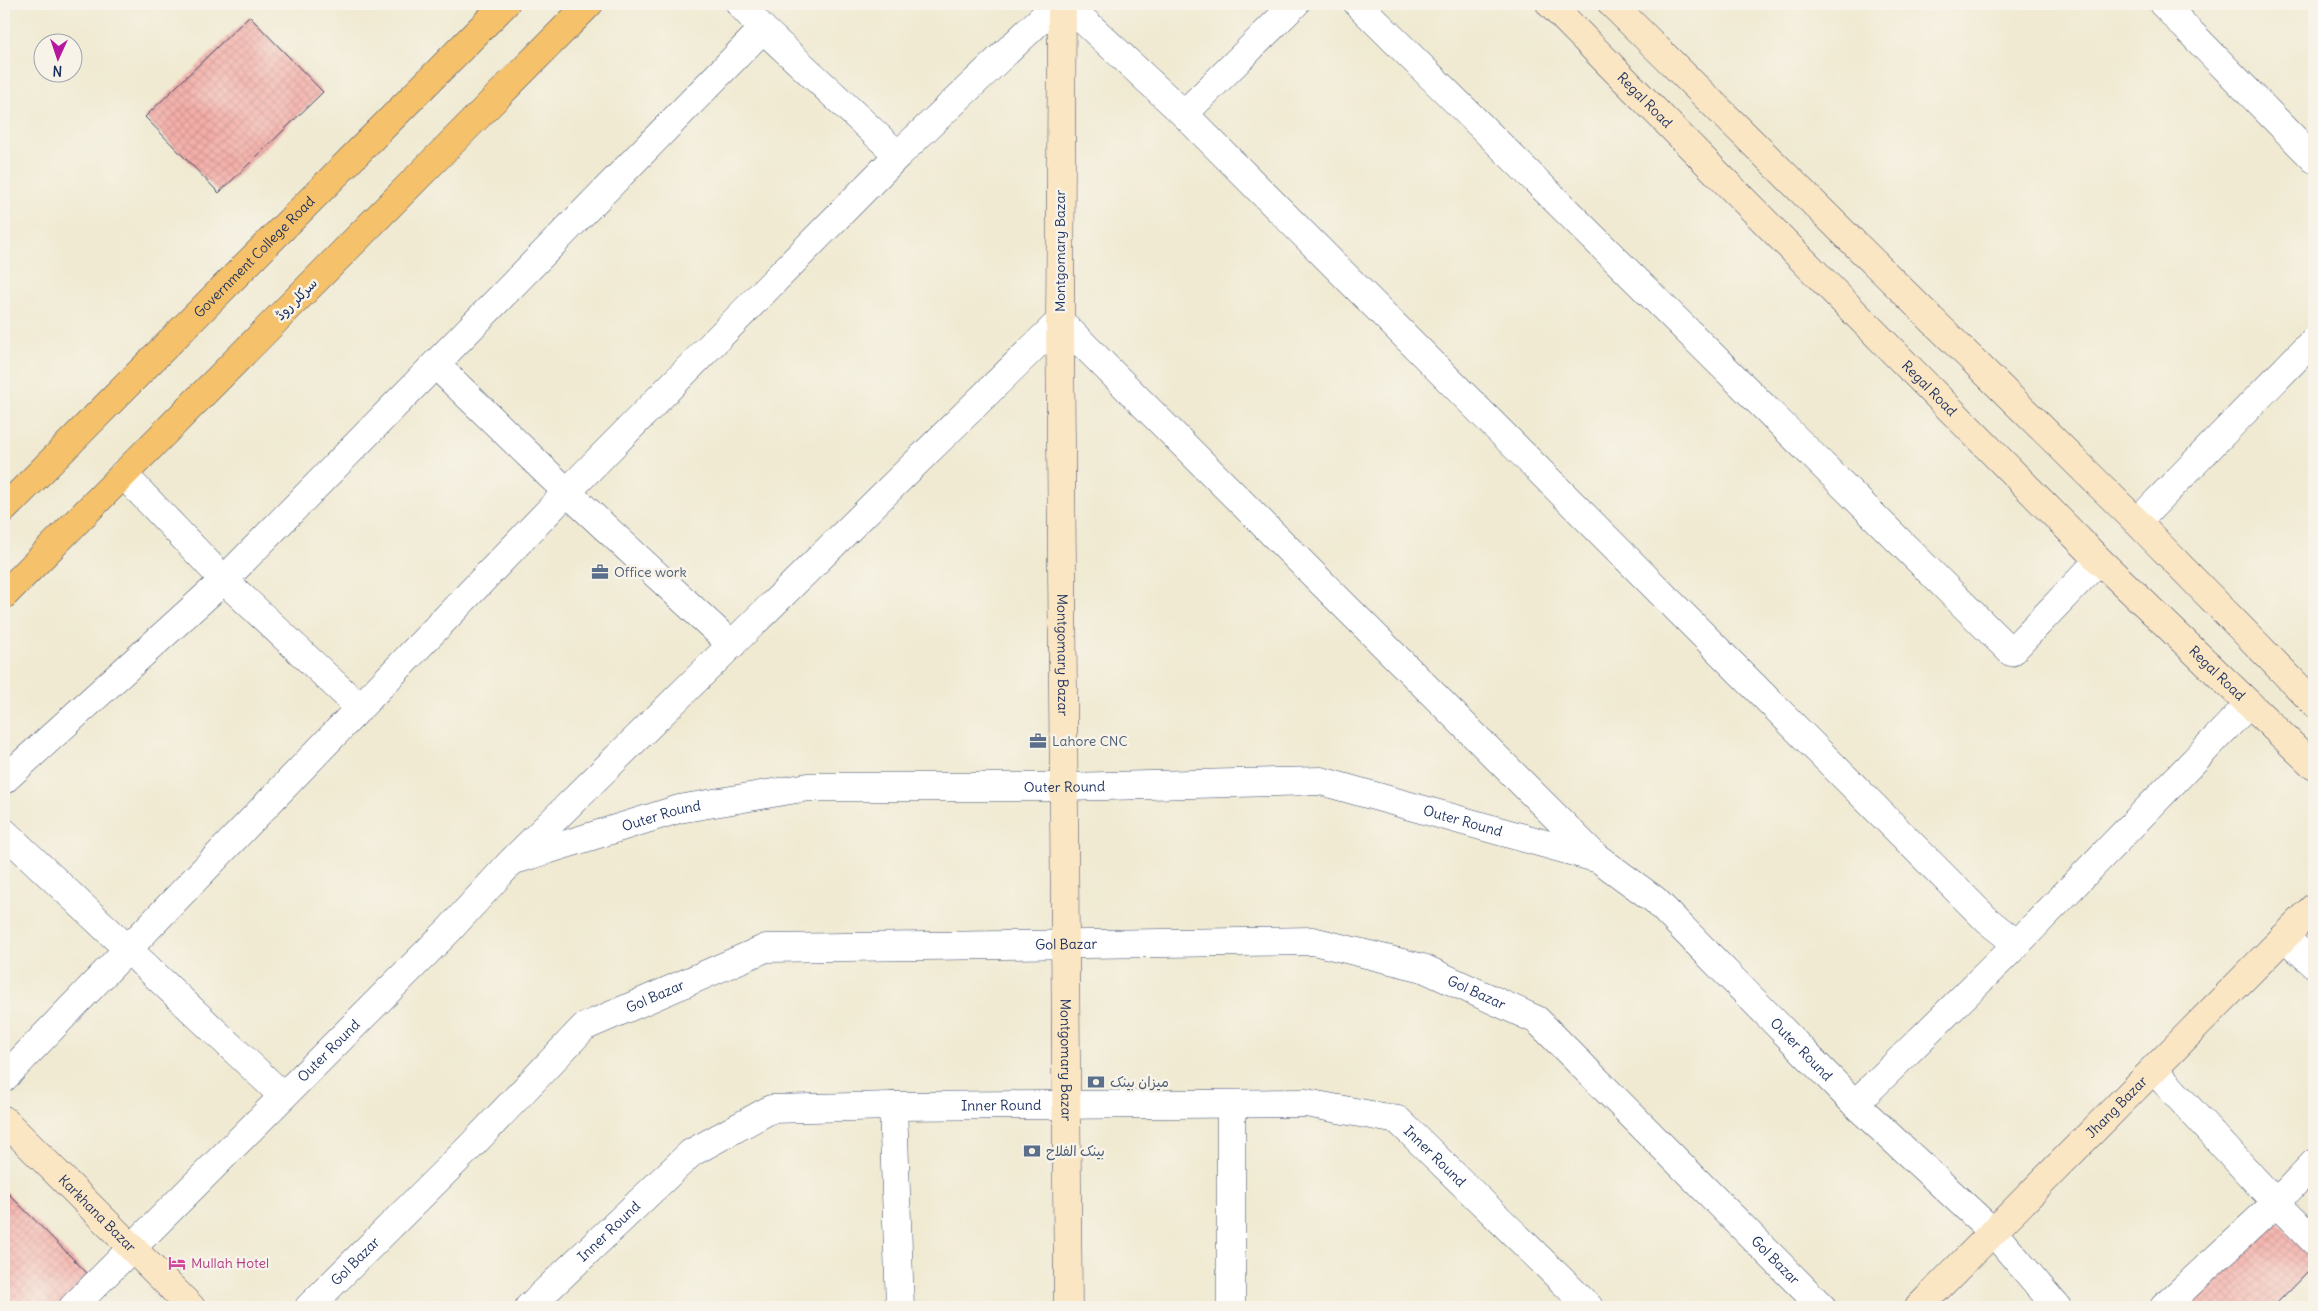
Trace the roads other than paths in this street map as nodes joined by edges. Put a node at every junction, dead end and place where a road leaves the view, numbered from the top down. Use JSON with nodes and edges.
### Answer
{"nodes":[{"id":1,"x":505,"y":4,"type":"edge"},
{"id":2,"x":589,"y":4,"type":"edge"},
{"id":3,"x":740,"y":4,"type":"edge"},
{"id":4,"x":1058,"y":4,"type":"edge"},
{"id":5,"x":1062,"y":4,"type":"edge"},
{"id":6,"x":1066,"y":4,"type":"edge"},
{"id":7,"x":1295,"y":4,"type":"edge"},
{"id":8,"x":1358,"y":4,"type":"edge"},
{"id":9,"x":1550,"y":4,"type":"edge"},
{"id":10,"x":1612,"y":4,"type":"edge"},
{"id":11,"x":2163,"y":4,"type":"edge"},
{"id":12,"x":763,"y":29,"type":"junction"},
{"id":13,"x":1184,"y":114,"type":"junction"},
{"id":14,"x":898,"y":155,"type":"junction"},
{"id":15,"x":2314,"y":159,"type":"edge"},
{"id":16,"x":1060,"y":321,"type":"junction"},
{"id":17,"x":2314,"y":340,"type":"edge"},
{"id":18,"x":435,"y":364,"type":"junction"},
{"id":19,"x":123,"y":474,"type":"junction"},
{"id":20,"x":567,"y":492,"type":"junction"},
{"id":21,"x":4,"y":509,"type":"edge"},
{"id":22,"x":2137,"y":522,"type":"junction"},
{"id":23,"x":2098,"y":560,"type":"junction"},
{"id":24,"x":224,"y":580,"type":"junction"},
{"id":25,"x":4,"y":595,"type":"edge"},
{"id":26,"x":732,"y":645,"type":"junction"},
{"id":27,"x":2314,"y":702,"type":"edge"},
{"id":28,"x":2249,"y":704,"type":"junction"},
{"id":29,"x":359,"y":707,"type":"junction"},
{"id":30,"x":2314,"y":766,"type":"edge"},
{"id":31,"x":4,"y":780,"type":"edge"},
{"id":32,"x":1064,"y":786,"type":"junction"},
{"id":33,"x":4,"y":832,"type":"edge"},
{"id":34,"x":1598,"y":859,"type":"junction"},
{"id":35,"x":512,"y":861,"type":"junction"},
{"id":36,"x":2314,"y":907,"type":"edge"},
{"id":37,"x":2284,"y":937,"type":"junction"},
{"id":38,"x":1065,"y":944,"type":"junction"},
{"id":39,"x":2017,"y":944,"type":"junction"},
{"id":40,"x":127,"y":947,"type":"junction"},
{"id":41,"x":2314,"y":964,"type":"edge"},
{"id":42,"x":2153,"y":1069,"type":"junction"},
{"id":43,"x":4,"y":1078,"type":"edge"},
{"id":44,"x":283,"y":1096,"type":"junction"},
{"id":45,"x":1855,"y":1104,"type":"junction"},
{"id":46,"x":1067,"y":1105,"type":"junction"},
{"id":47,"x":1231,"y":1105,"type":"junction"},
{"id":48,"x":893,"y":1106,"type":"junction"},
{"id":49,"x":4,"y":1120,"type":"edge"},
{"id":50,"x":2314,"y":1163,"type":"edge"},
{"id":51,"x":2276,"y":1203,"type":"junction"},
{"id":52,"x":1993,"y":1232,"type":"junction"},
{"id":53,"x":2314,"y":1241,"type":"edge"},
{"id":54,"x":130,"y":1249,"type":"junction"},
{"id":55,"x":73,"y":1307,"type":"edge"},
{"id":56,"x":191,"y":1307,"type":"edge"},
{"id":57,"x":309,"y":1307,"type":"edge"},
{"id":58,"x":529,"y":1307,"type":"edge"},
{"id":59,"x":900,"y":1307,"type":"edge"},
{"id":60,"x":1068,"y":1307,"type":"edge"},
{"id":61,"x":1231,"y":1307,"type":"edge"},
{"id":62,"x":1589,"y":1307,"type":"edge"},
{"id":63,"x":1822,"y":1307,"type":"edge"},
{"id":64,"x":1919,"y":1307,"type":"edge"},
{"id":65,"x":2056,"y":1307,"type":"edge"},
{"id":66,"x":2164,"y":1307,"type":"edge"}],
"edges":[{"from":1,"to":21,"type":"main road","name":"Government College Road"},
{"from":2,"to":19,"type":"main road","name":"سرکلر روڈ"},
{"from":3,"to":12,"type":"street"},
{"from":4,"to":14,"type":"street"},
{"from":5,"to":16,"type":"street","name":"Montgomary Bazar"},
{"from":6,"to":13,"type":"street"},
{"from":7,"to":13,"type":"street"},
{"from":8,"to":23,"type":"street"},
{"from":9,"to":23,"type":"street","name":"Regal Road"},
{"from":10,"to":22,"type":"street"},
{"from":11,"to":15,"type":"street"},
{"from":12,"to":14,"type":"street"},
{"from":12,"to":18,"type":"street"},
{"from":13,"to":39,"type":"street"},
{"from":14,"to":20,"type":"street"},
{"from":16,"to":26,"type":"street"},
{"from":16,"to":32,"type":"street","name":"Montgomary Bazar"},
{"from":16,"to":34,"type":"street"},
{"from":17,"to":22,"type":"street"},
{"from":18,"to":20,"type":"street"},
{"from":18,"to":24,"type":"street"},
{"from":19,"to":24,"type":"street"},
{"from":19,"to":25,"type":"main road","name":"سرکلر روڈ"},
{"from":20,"to":26,"type":"street"},
{"from":20,"to":29,"type":"street"},
{"from":22,"to":27,"type":"street"},
{"from":23,"to":28,"type":"street","name":"Regal Road"},
{"from":24,"to":29,"type":"street"},
{"from":24,"to":31,"type":"street"},
{"from":26,"to":35,"type":"street"},
{"from":28,"to":30,"type":"street","name":"Regal Road"},
{"from":28,"to":39,"type":"street"},
{"from":29,"to":40,"type":"street"},
{"from":32,"to":34,"type":"street","name":"Outer Round"},
{"from":32,"to":35,"type":"street","name":"Outer Round"},
{"from":32,"to":38,"type":"street","name":"Montgomary Bazar"},
{"from":33,"to":40,"type":"street"},
{"from":34,"to":45,"type":"street","name":"Outer Round"},
{"from":35,"to":44,"type":"street","name":"Outer Round"},
{"from":36,"to":37,"type":"street","name":"Jhang Bazar"},
{"from":37,"to":41,"type":"street"},
{"from":37,"to":42,"type":"street","name":"Jhang Bazar"},
{"from":38,"to":46,"type":"street","name":"Montgomary Bazar"},
{"from":38,"to":57,"type":"street","name":"Gol Bazar"},
{"from":38,"to":63,"type":"street","name":"Gol Bazar"},
{"from":39,"to":45,"type":"street"},
{"from":40,"to":43,"type":"street"},
{"from":40,"to":44,"type":"street"},
{"from":42,"to":51,"type":"street"},
{"from":42,"to":52,"type":"street","name":"Jhang Bazar"},
{"from":44,"to":54,"type":"street","name":"Outer Round"},
{"from":45,"to":52,"type":"street","name":"Outer Round"},
{"from":46,"to":47,"type":"street","name":"Inner Round"},
{"from":46,"to":48,"type":"street","name":"Inner Round"},
{"from":46,"to":60,"type":"street","name":"Montgomary Bazar"},
{"from":47,"to":61,"type":"street"},
{"from":47,"to":62,"type":"street","name":"Inner Round"},
{"from":48,"to":58,"type":"street","name":"Inner Round"},
{"from":48,"to":59,"type":"street"},
{"from":49,"to":54,"type":"street","name":"Karkhana Bazar"},
{"from":50,"to":51,"type":"street"},
{"from":51,"to":53,"type":"street"},
{"from":51,"to":66,"type":"street"},
{"from":52,"to":64,"type":"street","name":"Jhang Bazar"},
{"from":52,"to":65,"type":"street","name":"Outer Round"},
{"from":54,"to":55,"type":"street","name":"Outer Round"},
{"from":54,"to":56,"type":"street","name":"Karkhana Bazar"}]}
